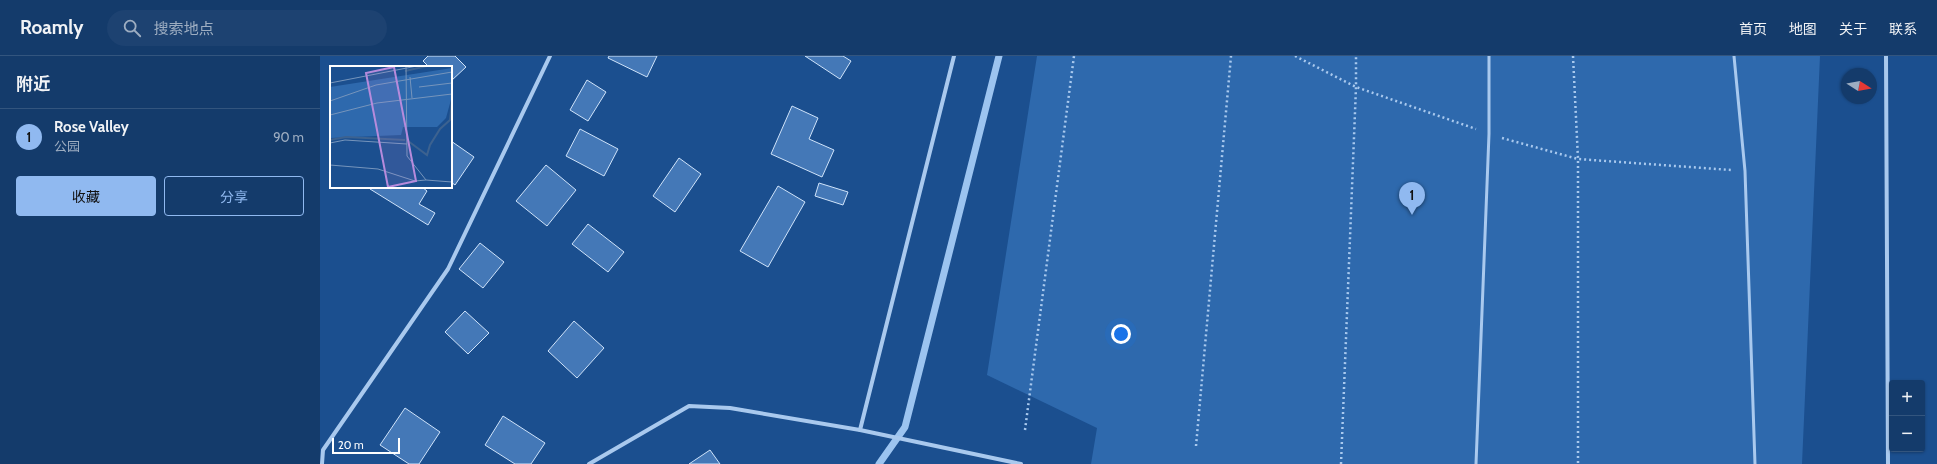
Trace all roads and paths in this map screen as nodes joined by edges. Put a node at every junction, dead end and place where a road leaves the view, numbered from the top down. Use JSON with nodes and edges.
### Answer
{"nodes":[{"id":1,"x":550,"y":56,"type":"edge"},
{"id":2,"x":954,"y":56,"type":"edge"},
{"id":3,"x":1074,"y":56,"type":"edge"},
{"id":4,"x":1231,"y":56,"type":"edge"},
{"id":5,"x":1295,"y":56,"type":"edge"},
{"id":6,"x":1356,"y":56,"type":"edge"},
{"id":7,"x":1489,"y":56,"type":"edge"},
{"id":8,"x":1573,"y":56,"type":"edge"},
{"id":9,"x":1734,"y":56,"type":"edge"},
{"id":10,"x":1886,"y":56,"type":"edge"},
{"id":11,"x":1356,"y":87,"type":"junction"},
{"id":12,"x":1489,"y":134,"type":"junction"},
{"id":13,"x":1578,"y":159,"type":"junction"},
{"id":14,"x":1745,"y":171,"type":"junction"},
{"id":15,"x":860,"y":430,"type":"junction"},
{"id":16,"x":1025,"y":430,"type":"dead end"},
{"id":17,"x":1196,"y":446,"type":"dead end"},
{"id":18,"x":322,"y":464,"type":"edge"},
{"id":19,"x":589,"y":464,"type":"edge"},
{"id":20,"x":1021,"y":464,"type":"edge"},
{"id":21,"x":1341,"y":464,"type":"edge"},
{"id":22,"x":1476,"y":464,"type":"edge"},
{"id":23,"x":1578,"y":464,"type":"edge"},
{"id":24,"x":1755,"y":464,"type":"edge"},
{"id":25,"x":1888,"y":464,"type":"edge"}],
"edges":[{"from":1,"to":18,"type":"street"},
{"from":2,"to":15,"type":"street"},
{"from":3,"to":16,"type":"path"},
{"from":4,"to":17,"type":"path"},
{"from":5,"to":11,"type":"path"},
{"from":6,"to":11,"type":"path"},
{"from":7,"to":12,"type":"lane"},
{"from":8,"to":13,"type":"path"},
{"from":9,"to":14,"type":"lane"},
{"from":10,"to":25,"type":"street"},
{"from":11,"to":12,"type":"path"},
{"from":11,"to":21,"type":"path"},
{"from":12,"to":13,"type":"path"},
{"from":12,"to":22,"type":"lane"},
{"from":13,"to":14,"type":"path"},
{"from":13,"to":23,"type":"path"},
{"from":14,"to":24,"type":"lane"},
{"from":15,"to":19,"type":"street"},
{"from":15,"to":20,"type":"street"}]}
